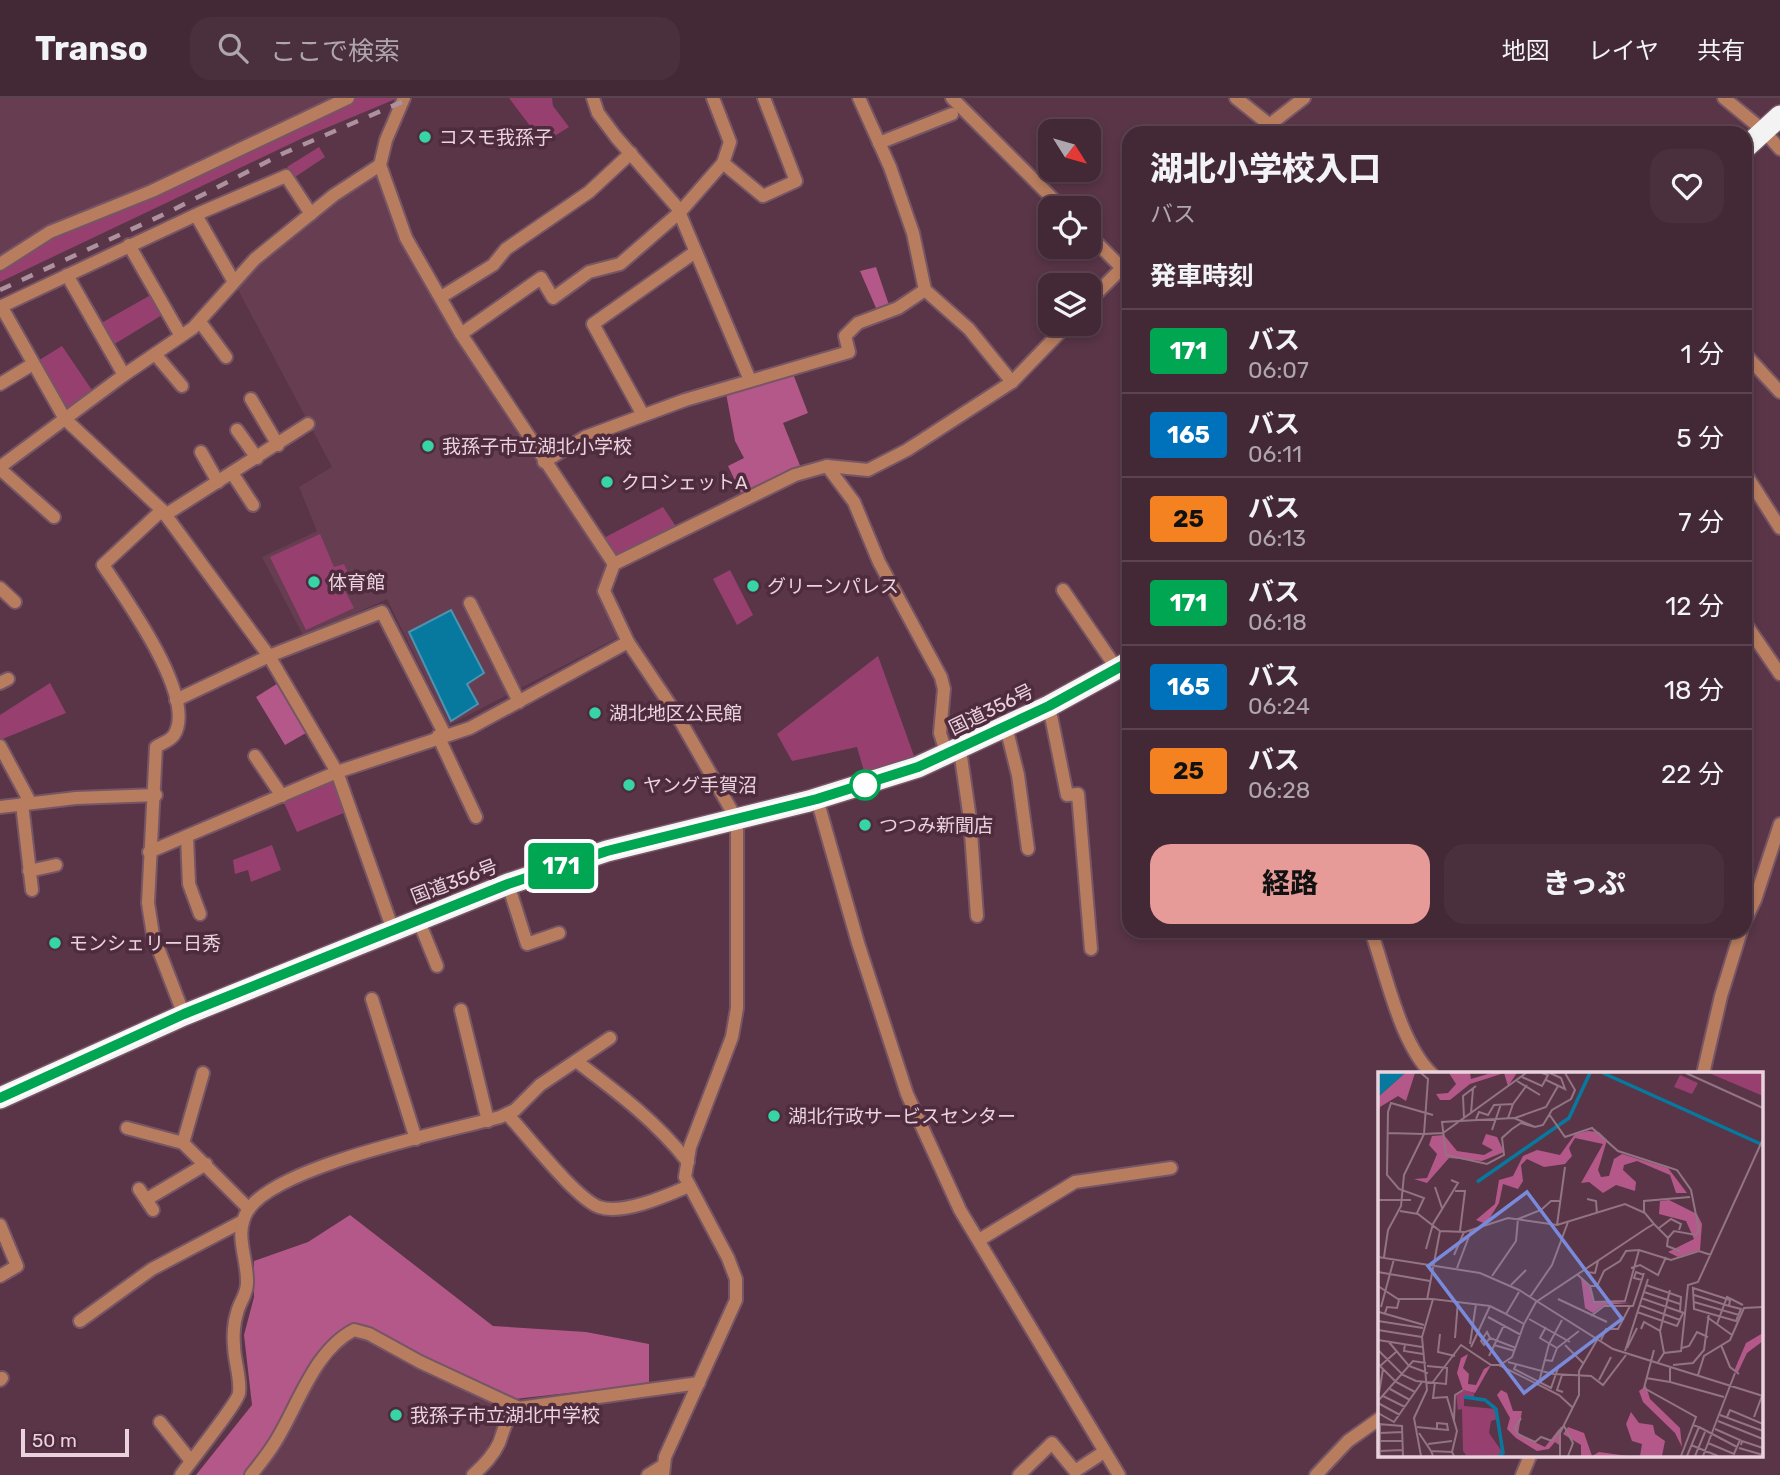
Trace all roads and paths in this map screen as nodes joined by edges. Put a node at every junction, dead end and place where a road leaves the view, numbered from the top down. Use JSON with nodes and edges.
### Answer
{"nodes":[{"id":1,"x":348,"y":98,"type":"edge"},
{"id":2,"x":404,"y":98,"type":"edge"},
{"id":3,"x":593,"y":98,"type":"edge"},
{"id":4,"x":713,"y":98,"type":"edge"},
{"id":5,"x":764,"y":98,"type":"edge"},
{"id":6,"x":859,"y":98,"type":"edge"},
{"id":7,"x":953,"y":98,"type":"edge"},
{"id":8,"x":1236,"y":98,"type":"edge"},
{"id":9,"x":1304,"y":98,"type":"edge"},
{"id":10,"x":1724,"y":98,"type":"edge"},
{"id":11,"x":952,"y":114,"type":"dead end"},
{"id":12,"x":1780,"y":116,"type":"edge"},
{"id":13,"x":1261,"y":126,"type":"edge"},
{"id":14,"x":1270,"y":126,"type":"edge"},
{"id":15,"x":1764,"y":131,"type":"junction"},
{"id":16,"x":1752,"y":142,"type":"edge"},
{"id":17,"x":880,"y":143,"type":"junction"},
{"id":18,"x":1780,"y":149,"type":"edge"},
{"id":19,"x":631,"y":153,"type":"junction"},
{"id":20,"x":723,"y":163,"type":"junction"},
{"id":21,"x":380,"y":165,"type":"junction"},
{"id":22,"x":1050,"y":196,"type":"edge"},
{"id":23,"x":680,"y":212,"type":"junction"},
{"id":24,"x":311,"y":214,"type":"junction"},
{"id":25,"x":196,"y":215,"type":"junction"},
{"id":26,"x":130,"y":245,"type":"junction"},
{"id":27,"x":1101,"y":245,"type":"edge"},
{"id":28,"x":695,"y":252,"type":"junction"},
{"id":29,"x":1122,"y":262,"type":"edge"},
{"id":30,"x":0,"y":264,"type":"edge"},
{"id":31,"x":1122,"y":269,"type":"edge"},
{"id":32,"x":66,"y":275,"type":"junction"},
{"id":33,"x":234,"y":282,"type":"junction"},
{"id":34,"x":1101,"y":289,"type":"edge"},
{"id":35,"x":925,"y":290,"type":"junction"},
{"id":36,"x":441,"y":297,"type":"junction"},
{"id":37,"x":1,"y":307,"type":"edge"},
{"id":38,"x":200,"y":322,"type":"junction"},
{"id":39,"x":461,"y":334,"type":"junction"},
{"id":40,"x":181,"y":336,"type":"junction"},
{"id":41,"x":1057,"y":336,"type":"edge"},
{"id":42,"x":155,"y":354,"type":"junction"},
{"id":43,"x":226,"y":357,"type":"dead end"},
{"id":44,"x":1752,"y":362,"type":"edge"},
{"id":45,"x":33,"y":364,"type":"junction"},
{"id":46,"x":124,"y":375,"type":"junction"},
{"id":47,"x":750,"y":380,"type":"junction"},
{"id":48,"x":1013,"y":382,"type":"junction"},
{"id":49,"x":0,"y":383,"type":"edge"},
{"id":50,"x":182,"y":386,"type":"dead end"},
{"id":51,"x":1780,"y":392,"type":"edge"},
{"id":52,"x":251,"y":399,"type":"dead end"},
{"id":53,"x":643,"y":415,"type":"junction"},
{"id":54,"x":65,"y":419,"type":"junction"},
{"id":55,"x":308,"y":425,"type":"dead end"},
{"id":56,"x":237,"y":429,"type":"dead end"},
{"id":57,"x":278,"y":445,"type":"junction"},
{"id":58,"x":201,"y":452,"type":"dead end"},
{"id":59,"x":257,"y":458,"type":"junction"},
{"id":60,"x":544,"y":462,"type":"junction"},
{"id":61,"x":827,"y":466,"type":"junction"},
{"id":62,"x":0,"y":468,"type":"edge"},
{"id":63,"x":232,"y":473,"type":"junction"},
{"id":64,"x":218,"y":482,"type":"junction"},
{"id":65,"x":1752,"y":484,"type":"edge"},
{"id":66,"x":253,"y":505,"type":"dead end"},
{"id":67,"x":163,"y":512,"type":"junction"},
{"id":68,"x":54,"y":517,"type":"dead end"},
{"id":69,"x":1780,"y":528,"type":"edge"},
{"id":70,"x":614,"y":564,"type":"junction"},
{"id":71,"x":0,"y":588,"type":"edge"},
{"id":72,"x":1063,"y":590,"type":"dead end"},
{"id":73,"x":15,"y":602,"type":"dead end"},
{"id":74,"x":470,"y":603,"type":"dead end"},
{"id":75,"x":1752,"y":632,"type":"edge"},
{"id":76,"x":628,"y":642,"type":"junction"},
{"id":77,"x":268,"y":656,"type":"junction"},
{"id":78,"x":1122,"y":664,"type":"edge"},
{"id":79,"x":1122,"y":666,"type":"edge"},
{"id":80,"x":1780,"y":674,"type":"edge"},
{"id":81,"x":176,"y":700,"type":"junction"},
{"id":82,"x":519,"y":702,"type":"junction"},
{"id":83,"x":1049,"y":706,"type":"junction"},
{"id":84,"x":1006,"y":727,"type":"junction"},
{"id":85,"x":442,"y":736,"type":"junction"},
{"id":86,"x":0,"y":746,"type":"edge"},
{"id":87,"x":953,"y":753,"type":"junction"},
{"id":88,"x":256,"y":756,"type":"dead end"},
{"id":89,"x":337,"y":772,"type":"junction"},
{"id":90,"x":156,"y":795,"type":"junction"},
{"id":91,"x":282,"y":796,"type":"junction"},
{"id":92,"x":817,"y":799,"type":"junction"},
{"id":93,"x":26,"y":803,"type":"junction"},
{"id":94,"x":0,"y":807,"type":"edge"},
{"id":95,"x":476,"y":817,"type":"dead end"},
{"id":96,"x":737,"y":820,"type":"junction"},
{"id":97,"x":1780,"y":824,"type":"edge"},
{"id":98,"x":187,"y":837,"type":"junction"},
{"id":99,"x":1028,"y":849,"type":"dead end"},
{"id":100,"x":149,"y":852,"type":"junction"},
{"id":101,"x":57,"y":865,"type":"dead end"},
{"id":102,"x":29,"y":871,"type":"junction"},
{"id":103,"x":508,"y":884,"type":"junction"},
{"id":104,"x":32,"y":890,"type":"dead end"},
{"id":105,"x":1752,"y":902,"type":"edge"},
{"id":106,"x":200,"y":914,"type":"dead end"},
{"id":107,"x":977,"y":916,"type":"dead end"},
{"id":108,"x":418,"y":919,"type":"junction"},
{"id":109,"x":393,"y":930,"type":"junction"},
{"id":110,"x":559,"y":933,"type":"dead end"},
{"id":111,"x":1373,"y":938,"type":"edge"},
{"id":112,"x":1739,"y":938,"type":"edge"},
{"id":113,"x":1091,"y":949,"type":"dead end"},
{"id":114,"x":437,"y":966,"type":"dead end"},
{"id":115,"x":372,"y":999,"type":"dead end"},
{"id":116,"x":461,"y":1010,"type":"dead end"},
{"id":117,"x":184,"y":1014,"type":"junction"},
{"id":118,"x":393,"y":1018,"type":"dead end"},
{"id":119,"x":380,"y":1022,"type":"junction"},
{"id":120,"x":610,"y":1038,"type":"dead end"},
{"id":121,"x":576,"y":1061,"type":"junction"},
{"id":122,"x":1430,"y":1072,"type":"edge"},
{"id":123,"x":1703,"y":1072,"type":"edge"},
{"id":124,"x":203,"y":1073,"type":"dead end"},
{"id":125,"x":0,"y":1098,"type":"edge"},
{"id":126,"x":507,"y":1114,"type":"junction"},
{"id":127,"x":488,"y":1121,"type":"junction"},
{"id":128,"x":127,"y":1128,"type":"dead end"},
{"id":129,"x":416,"y":1139,"type":"junction"},
{"id":130,"x":183,"y":1143,"type":"junction"},
{"id":131,"x":688,"y":1162,"type":"junction"},
{"id":132,"x":206,"y":1164,"type":"junction"},
{"id":133,"x":1171,"y":1168,"type":"dead end"},
{"id":134,"x":689,"y":1186,"type":"junction"},
{"id":135,"x":146,"y":1200,"type":"dead end"},
{"id":136,"x":246,"y":1215,"type":"junction"},
{"id":137,"x":0,"y":1225,"type":"edge"},
{"id":138,"x":979,"y":1240,"type":"junction"},
{"id":139,"x":0,"y":1276,"type":"edge"},
{"id":140,"x":79,"y":1321,"type":"dead end"},
{"id":141,"x":699,"y":1383,"type":"junction"},
{"id":142,"x":519,"y":1408,"type":"junction"},
{"id":143,"x":1378,"y":1420,"type":"edge"},
{"id":144,"x":160,"y":1422,"type":"dead end"},
{"id":145,"x":1104,"y":1452,"type":"junction"},
{"id":146,"x":1529,"y":1458,"type":"edge"},
{"id":147,"x":191,"y":1461,"type":"junction"},
{"id":148,"x":663,"y":1470,"type":"edge"},
{"id":149,"x":181,"y":1475,"type":"edge"},
{"id":150,"x":251,"y":1475,"type":"edge"},
{"id":151,"x":473,"y":1475,"type":"edge"},
{"id":152,"x":648,"y":1475,"type":"edge"},
{"id":153,"x":1019,"y":1475,"type":"edge"},
{"id":154,"x":1119,"y":1475,"type":"edge"},
{"id":155,"x":1316,"y":1475,"type":"edge"},
{"id":156,"x":1522,"y":1475,"type":"edge"}],
"edges":[{"from":1,"to":30,"type":"street"},
{"from":2,"to":21,"type":"street"},
{"from":3,"to":19,"type":"street"},
{"from":4,"to":20,"type":"street"},
{"from":5,"to":20,"type":"street"},
{"from":6,"to":17,"type":"street"},
{"from":7,"to":22,"type":"street"},
{"from":8,"to":13,"type":"street"},
{"from":9,"to":14,"type":"street"},
{"from":10,"to":15,"type":"street"},
{"from":11,"to":17,"type":"street"},
{"from":12,"to":15,"type":"highway"},
{"from":15,"to":16,"type":"highway"},
{"from":15,"to":18,"type":"street"},
{"from":17,"to":35,"type":"street"},
{"from":19,"to":23,"type":"street"},
{"from":19,"to":36,"type":"street"},
{"from":20,"to":23,"type":"street"},
{"from":21,"to":24,"type":"street"},
{"from":21,"to":36,"type":"street"},
{"from":23,"to":28,"type":"street"},
{"from":23,"to":39,"type":"street"},
{"from":24,"to":25,"type":"street"},
{"from":24,"to":33,"type":"street"},
{"from":25,"to":26,"type":"street"},
{"from":25,"to":33,"type":"street"},
{"from":26,"to":32,"type":"street"},
{"from":26,"to":40,"type":"street"},
{"from":27,"to":29,"type":"street"},
{"from":28,"to":47,"type":"street"},
{"from":28,"to":53,"type":"street"},
{"from":31,"to":34,"type":"street"},
{"from":32,"to":37,"type":"street"},
{"from":32,"to":46,"type":"street"},
{"from":33,"to":38,"type":"street"},
{"from":35,"to":47,"type":"street"},
{"from":35,"to":48,"type":"street"},
{"from":36,"to":39,"type":"street"},
{"from":37,"to":45,"type":"street"},
{"from":38,"to":40,"type":"street"},
{"from":38,"to":43,"type":"street"},
{"from":39,"to":60,"type":"street"},
{"from":40,"to":42,"type":"street"},
{"from":41,"to":48,"type":"street"},
{"from":42,"to":46,"type":"street"},
{"from":42,"to":50,"type":"street"},
{"from":44,"to":51,"type":"street"},
{"from":45,"to":49,"type":"street"},
{"from":45,"to":54,"type":"street"},
{"from":46,"to":54,"type":"street"},
{"from":47,"to":53,"type":"street"},
{"from":48,"to":61,"type":"street"},
{"from":52,"to":57,"type":"street"},
{"from":53,"to":60,"type":"street"},
{"from":54,"to":62,"type":"street"},
{"from":54,"to":67,"type":"street"},
{"from":55,"to":57,"type":"street"},
{"from":56,"to":59,"type":"street"},
{"from":57,"to":59,"type":"street"},
{"from":58,"to":64,"type":"street"},
{"from":59,"to":63,"type":"street"},
{"from":60,"to":70,"type":"street"},
{"from":61,"to":70,"type":"street"},
{"from":61,"to":87,"type":"street"},
{"from":62,"to":68,"type":"street"},
{"from":63,"to":64,"type":"street"},
{"from":63,"to":66,"type":"street"},
{"from":64,"to":67,"type":"street"},
{"from":65,"to":69,"type":"street"},
{"from":67,"to":77,"type":"street"},
{"from":67,"to":81,"type":"street"},
{"from":70,"to":76,"type":"street"},
{"from":71,"to":73,"type":"street"},
{"from":72,"to":78,"type":"street"},
{"from":74,"to":82,"type":"street"},
{"from":75,"to":80,"type":"street"},
{"from":76,"to":82,"type":"street"},
{"from":76,"to":96,"type":"street"},
{"from":77,"to":81,"type":"street"},
{"from":77,"to":85,"type":"street"},
{"from":77,"to":89,"type":"street"},
{"from":79,"to":83,"type":"highway","name":"国道356号"},
{"from":81,"to":90,"type":"street"},
{"from":82,"to":85,"type":"street"},
{"from":83,"to":84,"type":"highway","name":"国道356号"},
{"from":83,"to":113,"type":"street"},
{"from":84,"to":87,"type":"highway","name":"国道356号"},
{"from":84,"to":99,"type":"street"},
{"from":85,"to":89,"type":"street"},
{"from":85,"to":95,"type":"street"},
{"from":86,"to":93,"type":"street"},
{"from":87,"to":92,"type":"highway","name":"国道356号"},
{"from":87,"to":107,"type":"street"},
{"from":88,"to":91,"type":"street"},
{"from":89,"to":91,"type":"street"},
{"from":89,"to":109,"type":"street"},
{"from":90,"to":93,"type":"street"},
{"from":90,"to":100,"type":"street"},
{"from":91,"to":98,"type":"street"},
{"from":92,"to":96,"type":"highway","name":"国道356号"},
{"from":92,"to":138,"type":"street"},
{"from":93,"to":94,"type":"street"},
{"from":93,"to":102,"type":"street"},
{"from":96,"to":103,"type":"highway","name":"国道356号"},
{"from":96,"to":131,"type":"street"},
{"from":97,"to":105,"type":"street"},
{"from":98,"to":100,"type":"street"},
{"from":98,"to":106,"type":"street"},
{"from":100,"to":117,"type":"street"},
{"from":101,"to":102,"type":"street"},
{"from":102,"to":104,"type":"street"},
{"from":103,"to":108,"type":"highway","name":"国道356号"},
{"from":103,"to":110,"type":"street"},
{"from":108,"to":109,"type":"highway","name":"国道356号"},
{"from":108,"to":114,"type":"street"},
{"from":109,"to":117,"type":"highway","name":"国道356号"},
{"from":111,"to":122,"type":"street"},
{"from":112,"to":123,"type":"street"},
{"from":115,"to":119,"type":"street"},
{"from":116,"to":127,"type":"street"},
{"from":117,"to":125,"type":"highway","name":"国道356号"},
{"from":118,"to":119,"type":"street"},
{"from":119,"to":129,"type":"street"},
{"from":120,"to":121,"type":"street"},
{"from":121,"to":126,"type":"street"},
{"from":121,"to":131,"type":"street"},
{"from":124,"to":130,"type":"street"},
{"from":126,"to":127,"type":"street"},
{"from":126,"to":134,"type":"street"},
{"from":127,"to":129,"type":"street"},
{"from":128,"to":130,"type":"street"},
{"from":129,"to":136,"type":"street"},
{"from":130,"to":132,"type":"street"},
{"from":131,"to":134,"type":"street"},
{"from":132,"to":135,"type":"street"},
{"from":132,"to":136,"type":"street"},
{"from":133,"to":138,"type":"street"},
{"from":134,"to":141,"type":"street"},
{"from":136,"to":140,"type":"street"},
{"from":136,"to":147,"type":"street"},
{"from":137,"to":139,"type":"street"},
{"from":138,"to":145,"type":"street"},
{"from":141,"to":142,"type":"street"},
{"from":141,"to":148,"type":"street"},
{"from":142,"to":150,"type":"street"},
{"from":142,"to":151,"type":"street"},
{"from":143,"to":155,"type":"street"},
{"from":144,"to":147,"type":"street"},
{"from":145,"to":153,"type":"street"},
{"from":145,"to":154,"type":"street"},
{"from":146,"to":156,"type":"street"},
{"from":147,"to":149,"type":"street"},
{"from":148,"to":152,"type":"street"}]}
